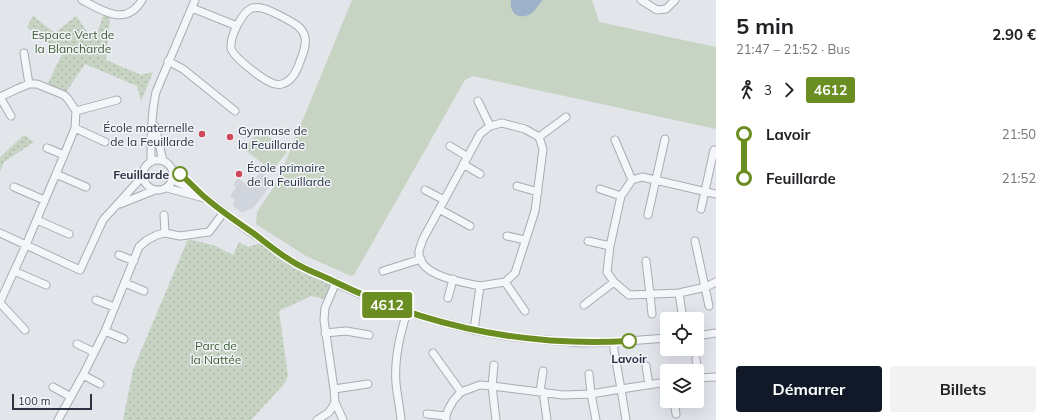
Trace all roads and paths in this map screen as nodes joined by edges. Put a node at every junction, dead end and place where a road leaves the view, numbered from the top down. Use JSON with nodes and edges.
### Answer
{"nodes":[{"id":1,"x":82,"y":0,"type":"edge"},
{"id":2,"x":142,"y":0,"type":"edge"},
{"id":3,"x":195,"y":0,"type":"edge"},
{"id":4,"x":641,"y":0,"type":"edge"},
{"id":5,"x":675,"y":0,"type":"edge"},
{"id":6,"x":192,"y":8,"type":"junction"},
{"id":7,"x":237,"y":26,"type":"junction"},
{"id":8,"x":24,"y":52,"type":"dead end"},
{"id":9,"x":168,"y":61,"type":"junction"},
{"id":10,"x":29,"y":84,"type":"junction"},
{"id":11,"x":0,"y":97,"type":"edge"},
{"id":12,"x":117,"y":100,"type":"dead end"},
{"id":13,"x":478,"y":101,"type":"dead end"},
{"id":14,"x":76,"y":111,"type":"junction"},
{"id":15,"x":235,"y":111,"type":"dead end"},
{"id":16,"x":11,"y":116,"type":"dead end"},
{"id":17,"x":152,"y":117,"type":"junction"},
{"id":18,"x":566,"y":117,"type":"dead end"},
{"id":19,"x":490,"y":126,"type":"junction"},
{"id":20,"x":75,"y":128,"type":"junction"},
{"id":21,"x":539,"y":137,"type":"junction"},
{"id":22,"x":665,"y":139,"type":"dead end"},
{"id":23,"x":615,"y":140,"type":"dead end"},
{"id":24,"x":105,"y":142,"type":"dead end"},
{"id":25,"x":450,"y":146,"type":"dead end"},
{"id":26,"x":47,"y":148,"type":"dead end"},
{"id":27,"x":714,"y":150,"type":"dead end"},
{"id":28,"x":64,"y":155,"type":"junction"},
{"id":29,"x":468,"y":157,"type":"junction"},
{"id":30,"x":163,"y":161,"type":"junction"},
{"id":31,"x":151,"y":162,"type":"junction"},
{"id":32,"x":463,"y":164,"type":"junction"},
{"id":33,"x":56,"y":174,"type":"junction"},
{"id":34,"x":480,"y":174,"type":"dead end"},
{"id":35,"x":143,"y":176,"type":"junction"},
{"id":36,"x":173,"y":180,"type":"junction"},
{"id":37,"x":632,"y":180,"type":"junction"},
{"id":38,"x":656,"y":180,"type":"junction"},
{"id":39,"x":517,"y":186,"type":"dead end"},
{"id":40,"x":14,"y":187,"type":"dead end"},
{"id":41,"x":86,"y":187,"type":"dead end"},
{"id":42,"x":167,"y":188,"type":"junction"},
{"id":43,"x":600,"y":189,"type":"dead end"},
{"id":44,"x":154,"y":190,"type":"junction"},
{"id":45,"x":425,"y":190,"type":"dead end"},
{"id":46,"x":538,"y":192,"type":"junction"},
{"id":47,"x":705,"y":192,"type":"junction"},
{"id":48,"x":716,"y":194,"type":"edge"},
{"id":49,"x":621,"y":196,"type":"junction"},
{"id":50,"x":206,"y":198,"type":"junction"},
{"id":51,"x":44,"y":200,"type":"junction"},
{"id":52,"x":444,"y":200,"type":"junction"},
{"id":53,"x":118,"y":205,"type":"junction"},
{"id":54,"x":439,"y":209,"type":"junction"},
{"id":55,"x":701,"y":209,"type":"dead end"},
{"id":56,"x":224,"y":212,"type":"junction"},
{"id":57,"x":164,"y":215,"type":"dead end"},
{"id":58,"x":648,"y":215,"type":"dead end"},
{"id":59,"x":37,"y":220,"type":"junction"},
{"id":60,"x":470,"y":226,"type":"dead end"},
{"id":61,"x":165,"y":233,"type":"junction"},
{"id":62,"x":0,"y":234,"type":"edge"},
{"id":63,"x":69,"y":234,"type":"dead end"},
{"id":64,"x":507,"y":236,"type":"dead end"},
{"id":65,"x":526,"y":240,"type":"junction"},
{"id":66,"x":588,"y":241,"type":"dead end"},
{"id":67,"x":695,"y":241,"type":"dead end"},
{"id":68,"x":26,"y":245,"type":"junction"},
{"id":69,"x":610,"y":246,"type":"junction"},
{"id":70,"x":119,"y":255,"type":"dead end"},
{"id":71,"x":421,"y":259,"type":"junction"},
{"id":72,"x":134,"y":261,"type":"junction"},
{"id":73,"x":646,"y":261,"type":"dead end"},
{"id":74,"x":14,"y":271,"type":"junction"},
{"id":75,"x":383,"y":271,"type":"dead end"},
{"id":76,"x":453,"y":280,"type":"junction"},
{"id":77,"x":336,"y":282,"type":"junction"},
{"id":78,"x":505,"y":282,"type":"junction"},
{"id":79,"x":614,"y":282,"type":"junction"},
{"id":80,"x":716,"y":282,"type":"edge"},
{"id":81,"x":124,"y":283,"type":"junction"},
{"id":82,"x":46,"y":285,"type":"dead end"},
{"id":83,"x":480,"y":286,"type":"junction"},
{"id":84,"x":706,"y":287,"type":"junction"},
{"id":85,"x":144,"y":291,"type":"dead end"},
{"id":86,"x":679,"y":293,"type":"junction"},
{"id":87,"x":650,"y":294,"type":"junction"},
{"id":88,"x":448,"y":298,"type":"dead end"},
{"id":89,"x":96,"y":300,"type":"dead end"},
{"id":90,"x":0,"y":303,"type":"edge"},
{"id":91,"x":584,"y":305,"type":"dead end"},
{"id":92,"x":710,"y":306,"type":"dead end"},
{"id":93,"x":114,"y":307,"type":"junction"},
{"id":94,"x":525,"y":310,"type":"dead end"},
{"id":95,"x":407,"y":312,"type":"junction"},
{"id":96,"x":682,"y":312,"type":"edge"},
{"id":97,"x":652,"y":314,"type":"dead end"},
{"id":98,"x":25,"y":330,"type":"dead end"},
{"id":99,"x":474,"y":330,"type":"junction"},
{"id":100,"x":105,"y":331,"type":"junction"},
{"id":101,"x":325,"y":333,"type":"junction"},
{"id":102,"x":716,"y":333,"type":"edge"},
{"id":103,"x":369,"y":335,"type":"dead end"},
{"id":104,"x":704,"y":335,"type":"edge"},
{"id":105,"x":124,"y":339,"type":"dead end"},
{"id":106,"x":660,"y":339,"type":"edge"},
{"id":107,"x":614,"y":342,"type":"junction"},
{"id":108,"x":77,"y":344,"type":"dead end"},
{"id":109,"x":94,"y":352,"type":"junction"},
{"id":110,"x":433,"y":353,"type":"dead end"},
{"id":111,"x":696,"y":359,"type":"dead end"},
{"id":112,"x":697,"y":364,"type":"edge"},
{"id":113,"x":494,"y":365,"type":"dead end"},
{"id":114,"x":646,"y":366,"type":"dead end"},
{"id":115,"x":543,"y":371,"type":"dead end"},
{"id":116,"x":590,"y":374,"type":"dead end"},
{"id":117,"x":84,"y":375,"type":"junction"},
{"id":118,"x":704,"y":377,"type":"edge"},
{"id":119,"x":716,"y":377,"type":"edge"},
{"id":120,"x":660,"y":383,"type":"edge"},
{"id":121,"x":100,"y":384,"type":"dead end"},
{"id":122,"x":368,"y":384,"type":"dead end"},
{"id":123,"x":649,"y":385,"type":"junction"},
{"id":124,"x":492,"y":386,"type":"junction"},
{"id":125,"x":53,"y":387,"type":"dead end"},
{"id":126,"x":334,"y":389,"type":"junction"},
{"id":127,"x":621,"y":389,"type":"junction"},
{"id":128,"x":461,"y":392,"type":"junction"},
{"id":129,"x":542,"y":392,"type":"junction"},
{"id":130,"x":591,"y":394,"type":"junction"},
{"id":131,"x":71,"y":397,"type":"junction"},
{"id":132,"x":335,"y":402,"type":"junction"},
{"id":133,"x":675,"y":408,"type":"edge"},
{"id":134,"x":427,"y":414,"type":"dead end"},
{"id":135,"x":676,"y":414,"type":"dead end"},
{"id":136,"x":446,"y":418,"type":"edge"},
{"id":137,"x":58,"y":420,"type":"edge"},
{"id":138,"x":317,"y":420,"type":"edge"},
{"id":139,"x":343,"y":420,"type":"edge"},
{"id":140,"x":401,"y":420,"type":"edge"},
{"id":141,"x":496,"y":420,"type":"edge"},
{"id":142,"x":547,"y":420,"type":"edge"},
{"id":143,"x":596,"y":420,"type":"edge"},
{"id":144,"x":626,"y":420,"type":"edge"}],
"edges":[{"from":1,"to":2,"type":"street"},
{"from":3,"to":6,"type":"street"},
{"from":4,"to":5,"type":"street"},
{"from":6,"to":7,"type":"street"},
{"from":6,"to":9,"type":"street"},
{"from":7,"to":7,"type":"street"},
{"from":8,"to":10,"type":"street"},
{"from":9,"to":15,"type":"street"},
{"from":9,"to":17,"type":"street"},
{"from":10,"to":11,"type":"street"},
{"from":10,"to":14,"type":"street"},
{"from":11,"to":16,"type":"street"},
{"from":12,"to":14,"type":"street"},
{"from":13,"to":19,"type":"street"},
{"from":14,"to":20,"type":"street"},
{"from":17,"to":30,"type":"street"},
{"from":17,"to":31,"type":"street"},
{"from":18,"to":21,"type":"street"},
{"from":19,"to":21,"type":"street"},
{"from":19,"to":29,"type":"street"},
{"from":20,"to":24,"type":"street"},
{"from":20,"to":28,"type":"street"},
{"from":21,"to":46,"type":"street"},
{"from":22,"to":38,"type":"street"},
{"from":23,"to":37,"type":"street"},
{"from":25,"to":29,"type":"street"},
{"from":26,"to":28,"type":"street"},
{"from":27,"to":47,"type":"street"},
{"from":28,"to":33,"type":"street"},
{"from":29,"to":32,"type":"street"},
{"from":30,"to":31,"type":"street"},
{"from":30,"to":36,"type":"street"},
{"from":31,"to":35,"type":"street"},
{"from":32,"to":34,"type":"street"},
{"from":32,"to":52,"type":"street"},
{"from":33,"to":41,"type":"street"},
{"from":33,"to":51,"type":"street"},
{"from":35,"to":44,"type":"street"},
{"from":35,"to":53,"type":"street"},
{"from":36,"to":42,"type":"street"},
{"from":36,"to":50,"type":"street"},
{"from":37,"to":38,"type":"street"},
{"from":37,"to":49,"type":"street"},
{"from":38,"to":47,"type":"street"},
{"from":38,"to":58,"type":"street"},
{"from":39,"to":46,"type":"street"},
{"from":40,"to":51,"type":"street"},
{"from":42,"to":44,"type":"street"},
{"from":42,"to":50,"type":"street"},
{"from":43,"to":49,"type":"street"},
{"from":44,"to":53,"type":"street"},
{"from":45,"to":52,"type":"street"},
{"from":46,"to":65,"type":"street"},
{"from":47,"to":48,"type":"street"},
{"from":47,"to":55,"type":"street"},
{"from":49,"to":69,"type":"street"},
{"from":50,"to":56,"type":"street"},
{"from":51,"to":59,"type":"street"},
{"from":52,"to":54,"type":"street"},
{"from":53,"to":68,"type":"street"},
{"from":54,"to":60,"type":"street"},
{"from":54,"to":71,"type":"street"},
{"from":56,"to":61,"type":"street"},
{"from":56,"to":77,"type":"street"},
{"from":57,"to":61,"type":"street"},
{"from":59,"to":63,"type":"street"},
{"from":59,"to":68,"type":"street"},
{"from":61,"to":72,"type":"street"},
{"from":62,"to":68,"type":"street"},
{"from":64,"to":65,"type":"street"},
{"from":65,"to":78,"type":"street"},
{"from":66,"to":69,"type":"street"},
{"from":67,"to":84,"type":"street"},
{"from":68,"to":74,"type":"street"},
{"from":69,"to":79,"type":"street"},
{"from":70,"to":72,"type":"street"},
{"from":71,"to":75,"type":"street"},
{"from":71,"to":76,"type":"street"},
{"from":72,"to":81,"type":"street"},
{"from":73,"to":87,"type":"street"},
{"from":74,"to":82,"type":"street"},
{"from":74,"to":90,"type":"street"},
{"from":76,"to":83,"type":"street"},
{"from":76,"to":88,"type":"street"},
{"from":77,"to":95,"type":"street"},
{"from":77,"to":101,"type":"street"},
{"from":78,"to":83,"type":"street"},
{"from":78,"to":94,"type":"street"},
{"from":79,"to":87,"type":"street"},
{"from":79,"to":91,"type":"street"},
{"from":80,"to":84,"type":"street"},
{"from":81,"to":85,"type":"street"},
{"from":81,"to":93,"type":"street"},
{"from":83,"to":99,"type":"street"},
{"from":84,"to":86,"type":"street"},
{"from":84,"to":92,"type":"street"},
{"from":86,"to":87,"type":"street"},
{"from":86,"to":96,"type":"street"},
{"from":87,"to":97,"type":"street"},
{"from":89,"to":93,"type":"street"},
{"from":90,"to":98,"type":"street"},
{"from":93,"to":100,"type":"street"},
{"from":95,"to":99,"type":"street"},
{"from":95,"to":140,"type":"street"},
{"from":99,"to":107,"type":"street"},
{"from":100,"to":105,"type":"street"},
{"from":100,"to":109,"type":"street"},
{"from":101,"to":103,"type":"street"},
{"from":101,"to":126,"type":"street"},
{"from":102,"to":104,"type":"street"},
{"from":106,"to":107,"type":"street"},
{"from":107,"to":127,"type":"street"},
{"from":108,"to":109,"type":"street"},
{"from":109,"to":117,"type":"street"},
{"from":110,"to":128,"type":"street"},
{"from":111,"to":112,"type":"street"},
{"from":113,"to":124,"type":"street"},
{"from":114,"to":123,"type":"street"},
{"from":115,"to":129,"type":"street"},
{"from":116,"to":130,"type":"street"},
{"from":117,"to":121,"type":"street"},
{"from":117,"to":131,"type":"street"},
{"from":118,"to":119,"type":"street"},
{"from":120,"to":123,"type":"street"},
{"from":122,"to":126,"type":"street"},
{"from":123,"to":127,"type":"street"},
{"from":124,"to":128,"type":"street"},
{"from":124,"to":129,"type":"street"},
{"from":124,"to":141,"type":"street"},
{"from":125,"to":131,"type":"street"},
{"from":126,"to":132,"type":"street"},
{"from":127,"to":130,"type":"street"},
{"from":127,"to":144,"type":"street"},
{"from":128,"to":136,"type":"street"},
{"from":129,"to":130,"type":"street"},
{"from":129,"to":142,"type":"street"},
{"from":130,"to":143,"type":"street"},
{"from":131,"to":137,"type":"street"},
{"from":132,"to":138,"type":"street"},
{"from":132,"to":139,"type":"street"},
{"from":133,"to":135,"type":"street"},
{"from":134,"to":136,"type":"street"}]}
